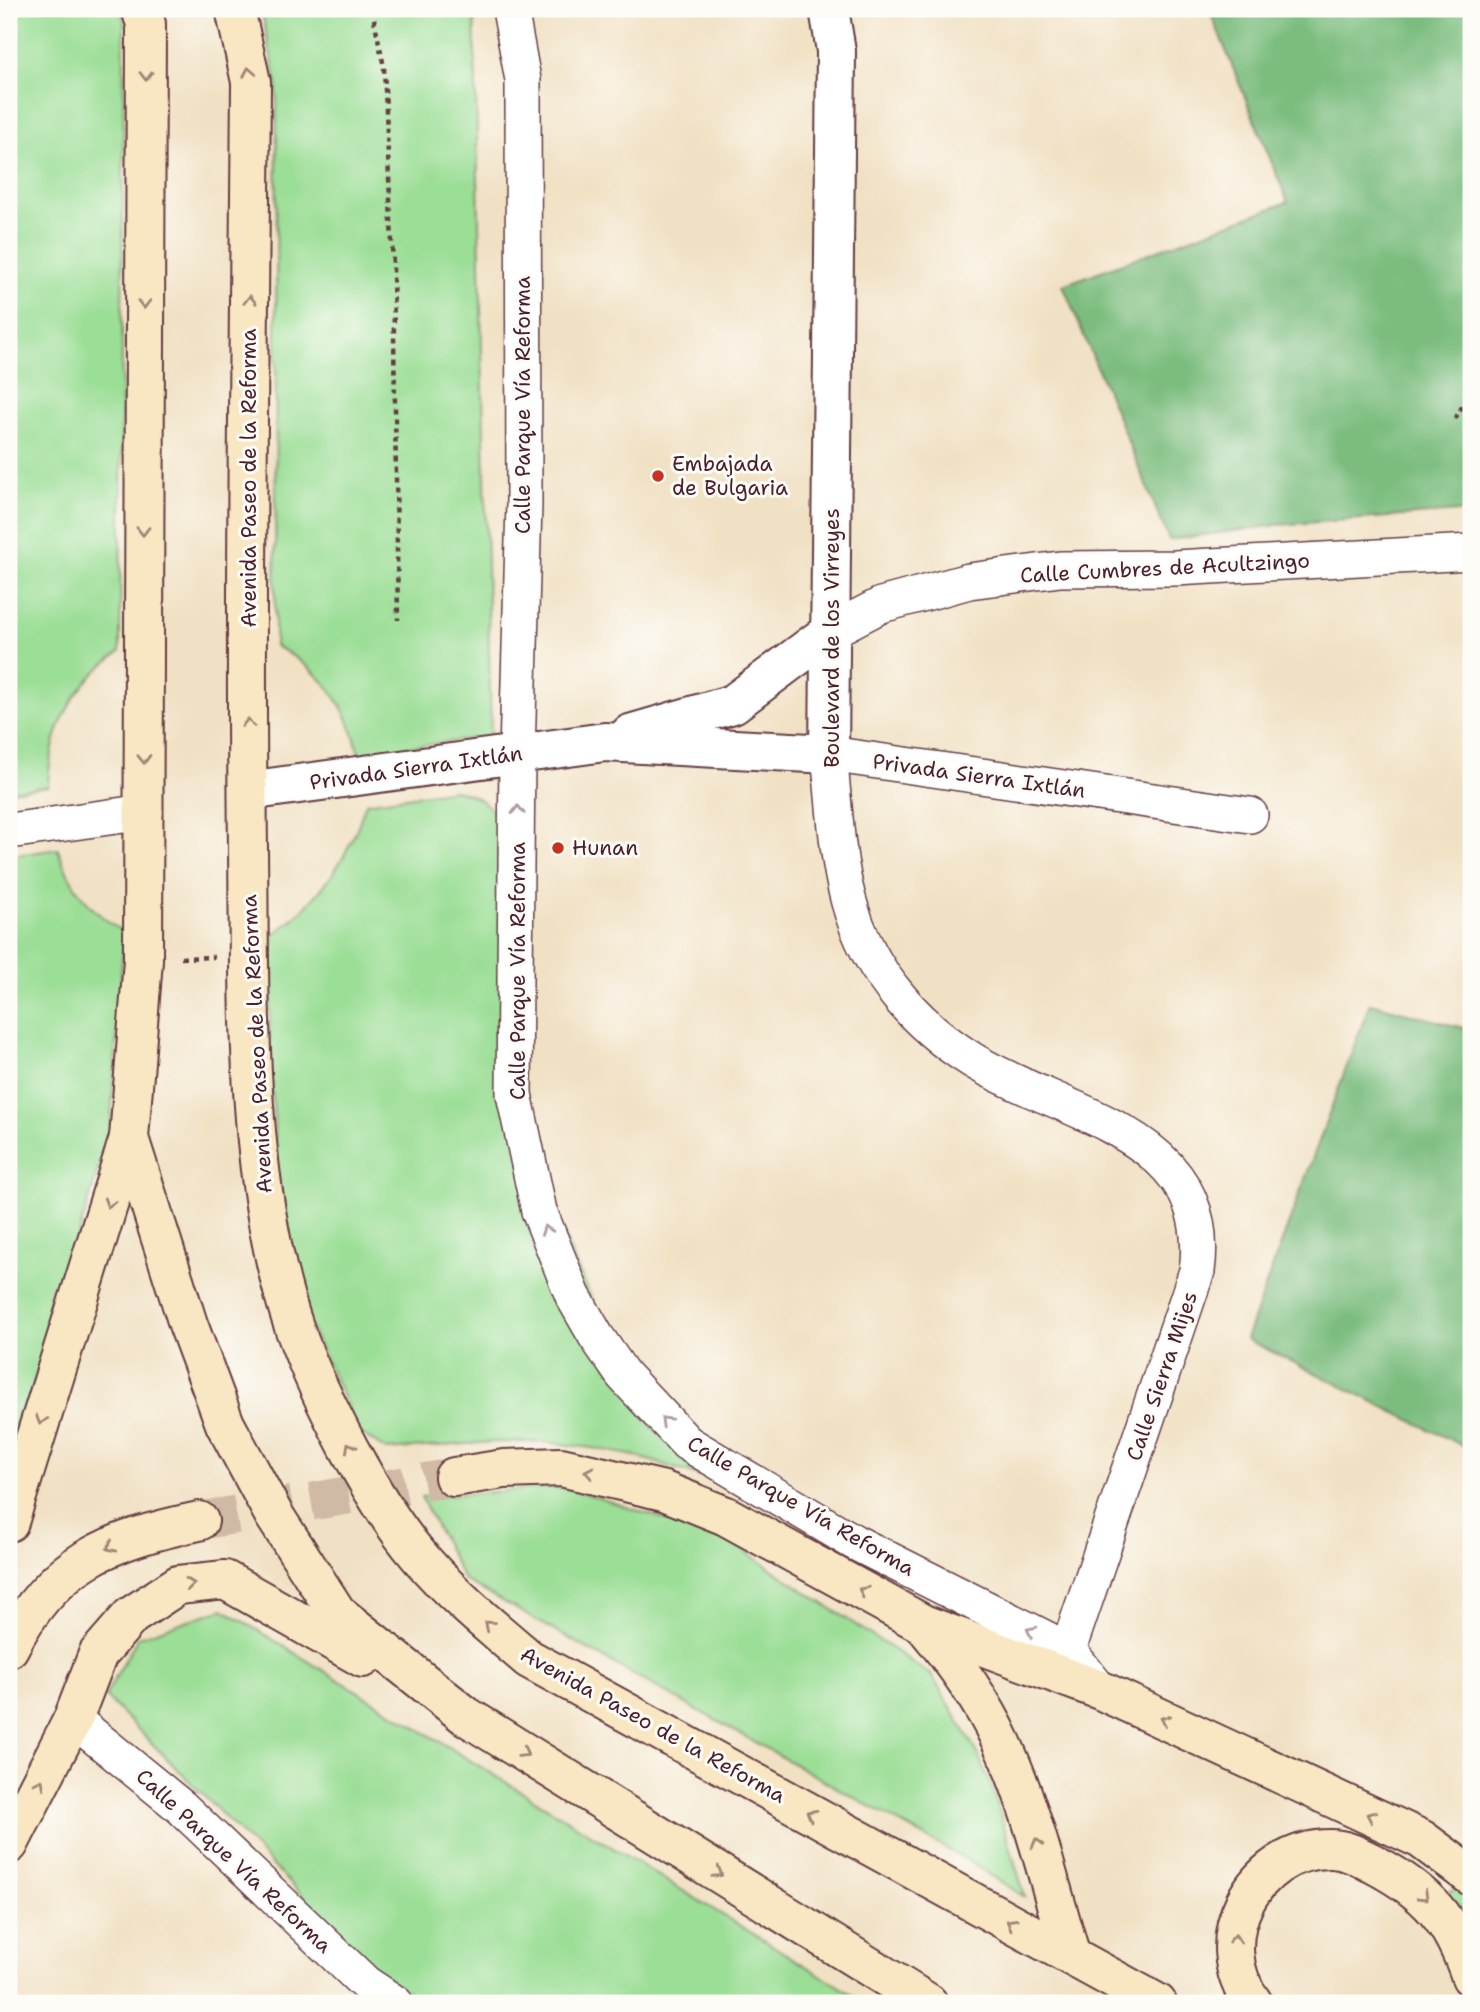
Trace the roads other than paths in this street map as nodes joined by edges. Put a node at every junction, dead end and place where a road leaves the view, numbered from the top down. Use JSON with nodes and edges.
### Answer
{"nodes":[{"id":1,"x":141,"y":9,"type":"edge"},
{"id":2,"x":235,"y":9,"type":"edge"},
{"id":3,"x":510,"y":9,"type":"edge"},
{"id":4,"x":829,"y":9,"type":"edge"},
{"id":5,"x":1471,"y":552,"type":"edge"},
{"id":6,"x":831,"y":631,"type":"junction"},
{"id":7,"x":605,"y":742,"type":"junction"},
{"id":8,"x":517,"y":754,"type":"junction"},
{"id":9,"x":828,"y":754,"type":"junction"},
{"id":10,"x":248,"y":791,"type":"junction"},
{"id":11,"x":145,"y":812,"type":"junction"},
{"id":12,"x":1250,"y":815,"type":"dead end"},
{"id":13,"x":9,"y":831,"type":"edge"},
{"id":14,"x":1115,"y":1130,"type":"joint"},
{"id":15,"x":129,"y":1138,"type":"junction"},
{"id":16,"x":454,"y":1477,"type":"tunnel mouth"},
{"id":17,"x":199,"y":1521,"type":"tunnel mouth"},
{"id":18,"x":9,"y":1522,"type":"edge"},
{"id":19,"x":923,"y":1624,"type":"junction"},
{"id":20,"x":9,"y":1648,"type":"edge"},
{"id":21,"x":1068,"y":1650,"type":"junction"},
{"id":22,"x":1100,"y":1690,"type":"junction"},
{"id":23,"x":466,"y":1717,"type":"junction"},
{"id":24,"x":73,"y":1719,"type":"junction"},
{"id":25,"x":1421,"y":1839,"type":"junction"},
{"id":26,"x":9,"y":1844,"type":"edge"},
{"id":27,"x":1471,"y":1861,"type":"edge"},
{"id":28,"x":1471,"y":1876,"type":"edge"},
{"id":29,"x":1071,"y":1956,"type":"junction"},
{"id":30,"x":1471,"y":1977,"type":"edge"},
{"id":31,"x":395,"y":2003,"type":"edge"},
{"id":32,"x":928,"y":2003,"type":"edge"},
{"id":33,"x":1157,"y":2003,"type":"edge"},
{"id":34,"x":1253,"y":2003,"type":"edge"}],
"edges":[{"from":1,"to":11,"type":"main road","one_way":true},
{"from":10,"to":2,"type":"main road","name":"Avenida Paseo de la Reforma","one_way":true},
{"from":3,"to":8,"type":"street","name":"Calle Parque Vía Reforma"},
{"from":4,"to":6,"type":"street","name":"Boulevard de los Virreyes"},
{"from":5,"to":6,"type":"street","name":"Calle Cumbres de Acultzingo"},
{"from":6,"to":7,"type":"street","name":"Calle Cumbres de Acultzingo"},
{"from":6,"to":9,"type":"street","name":"Boulevard de los Virreyes"},
{"from":7,"to":8,"type":"street","name":"Privada Sierra Ixtlán"},
{"from":7,"to":9,"type":"street","name":"Privada Sierra Ixtlán"},
{"from":8,"to":10,"type":"street","name":"Privada Sierra Ixtlán"},
{"from":21,"to":8,"type":"street","name":"Calle Parque Vía Reforma","one_way":true},
{"from":9,"to":12,"type":"street","name":"Privada Sierra Ixtlán"},
{"from":9,"to":14,"type":"street","name":"Boulevard de los Virreyes"},
{"from":29,"to":10,"type":"main road","name":"Avenida Paseo de la Reforma","one_way":true},
{"from":11,"to":13,"type":"street"},
{"from":11,"to":15,"type":"main road"},
{"from":14,"to":21,"type":"street","name":"Calle Sierra Mijes"},
{"from":15,"to":18,"type":"main road","one_way":true},
{"from":15,"to":23,"type":"main road"},
{"from":19,"to":16,"type":"main road","one_way":true},
{"from":17,"to":20,"type":"main road","one_way":true},
{"from":19,"to":22,"type":"main road"},
{"from":29,"to":19,"type":"main road","one_way":true},
{"from":21,"to":22,"type":"street","name":"Calle Parque Vía Reforma"},
{"from":25,"to":22,"type":"main road","one_way":true},
{"from":24,"to":23,"type":"main road","one_way":true},
{"from":23,"to":32,"type":"main road","one_way":true},
{"from":26,"to":24,"type":"main road","one_way":true},
{"from":24,"to":31,"type":"street","name":"Calle Parque Vía Reforma"},
{"from":25,"to":27,"type":"street"},
{"from":25,"to":28,"type":"main road"},
{"from":29,"to":33,"type":"main road","name":"Avenida Paseo de la Reforma"},
{"from":34,"to":30,"type":"main road","one_way":true}]}
